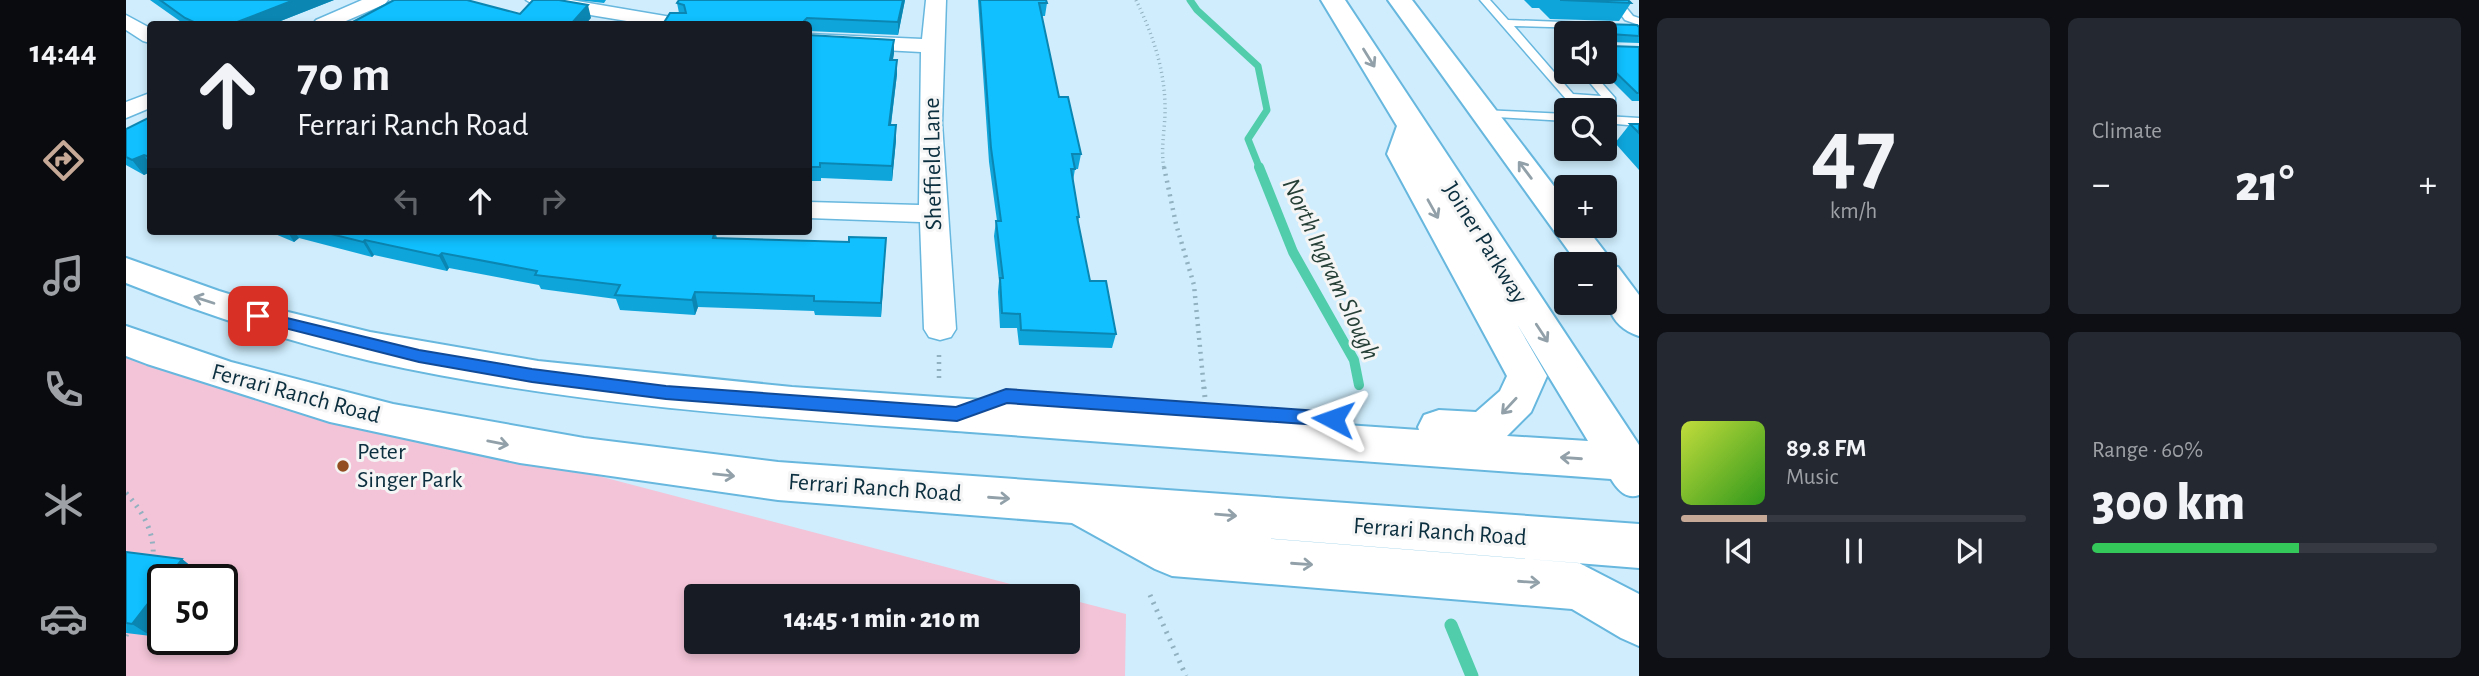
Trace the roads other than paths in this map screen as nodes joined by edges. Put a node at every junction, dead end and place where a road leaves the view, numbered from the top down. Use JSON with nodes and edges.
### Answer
{"nodes":[{"id":1,"x":378,"y":0,"type":"edge"},
{"id":2,"x":536,"y":0,"type":"edge"},
{"id":3,"x":649,"y":0,"type":"edge"},
{"id":4,"x":936,"y":0,"type":"edge"},
{"id":5,"x":1333,"y":0,"type":"edge"},
{"id":6,"x":1400,"y":0,"type":"edge"},
{"id":7,"x":1485,"y":0,"type":"edge"},
{"id":8,"x":1615,"y":0,"type":"edge"},
{"id":9,"x":631,"y":16,"type":"junction"},
{"id":10,"x":126,"y":21,"type":"edge"},
{"id":11,"x":330,"y":21,"type":"edge"},
{"id":12,"x":660,"y":21,"type":"edge"},
{"id":13,"x":1505,"y":23,"type":"junction"},
{"id":14,"x":1639,"y":24,"type":"edge"},
{"id":15,"x":1554,"y":25,"type":"edge"},
{"id":16,"x":1626,"y":26,"type":"edge"},
{"id":17,"x":147,"y":35,"type":"edge"},
{"id":18,"x":812,"y":40,"type":"edge"},
{"id":19,"x":931,"y":46,"type":"junction"},
{"id":20,"x":1554,"y":79,"type":"edge"},
{"id":21,"x":1559,"y":84,"type":"edge"},
{"id":22,"x":1597,"y":84,"type":"edge"},
{"id":23,"x":147,"y":101,"type":"edge"},
{"id":24,"x":126,"y":111,"type":"edge"},
{"id":25,"x":1483,"y":114,"type":"junction"},
{"id":26,"x":1554,"y":117,"type":"edge"},
{"id":27,"x":1617,"y":121,"type":"edge"},
{"id":28,"x":1639,"y":122,"type":"edge"},
{"id":29,"x":1412,"y":126,"type":"junction"},
{"id":30,"x":1554,"y":208,"type":"edge"},
{"id":31,"x":812,"y":210,"type":"edge"},
{"id":32,"x":933,"y":214,"type":"junction"},
{"id":33,"x":126,"y":270,"type":"edge"},
{"id":34,"x":940,"y":329,"type":"road end"},
{"id":35,"x":126,"y":341,"type":"edge"},
{"id":36,"x":948,"y":414,"type":"junction"},
{"id":37,"x":1634,"y":470,"type":"edge"},
{"id":38,"x":1075,"y":503,"type":"junction"},
{"id":39,"x":1639,"y":546,"type":"edge"},
{"id":40,"x":1639,"y":621,"type":"edge"}],
"edges":[{"from":1,"to":11,"type":"street"},
{"from":2,"to":9,"type":"street"},
{"from":3,"to":9,"type":"street"},
{"from":4,"to":19,"type":"street","name":"Sheffield Lane"},
{"from":5,"to":29,"type":"main road","name":"Joiner Parkway","one_way":true},
{"from":6,"to":25,"type":"main road"},
{"from":7,"to":13,"type":"lane"},
{"from":8,"to":14,"type":"lane"},
{"from":9,"to":12,"type":"street"},
{"from":10,"to":17,"type":"street"},
{"from":13,"to":15,"type":"lane"},
{"from":13,"to":20,"type":"lane"},
{"from":14,"to":16,"type":"lane"},
{"from":18,"to":19,"type":"street"},
{"from":19,"to":32,"type":"street","name":"Sheffield Lane"},
{"from":21,"to":22,"type":"lane"},
{"from":23,"to":24,"type":"street"},
{"from":25,"to":26,"type":"lane"},
{"from":30,"to":25,"type":"main road","one_way":true},
{"from":27,"to":28,"type":"lane"},
{"from":29,"to":36,"type":"main road","one_way":true},
{"from":29,"to":37,"type":"main road","name":"Joiner Parkway","one_way":true},
{"from":31,"to":32,"type":"street"},
{"from":32,"to":34,"type":"street","name":"Sheffield Lane"},
{"from":36,"to":33,"type":"main road","one_way":true},
{"from":35,"to":38,"type":"main road","name":"Ferrari Ranch Road","one_way":true},
{"from":37,"to":36,"type":"main road","one_way":true},
{"from":38,"to":39,"type":"main road","name":"Ferrari Ranch Road","one_way":true},
{"from":38,"to":40,"type":"main road","one_way":true}]}
